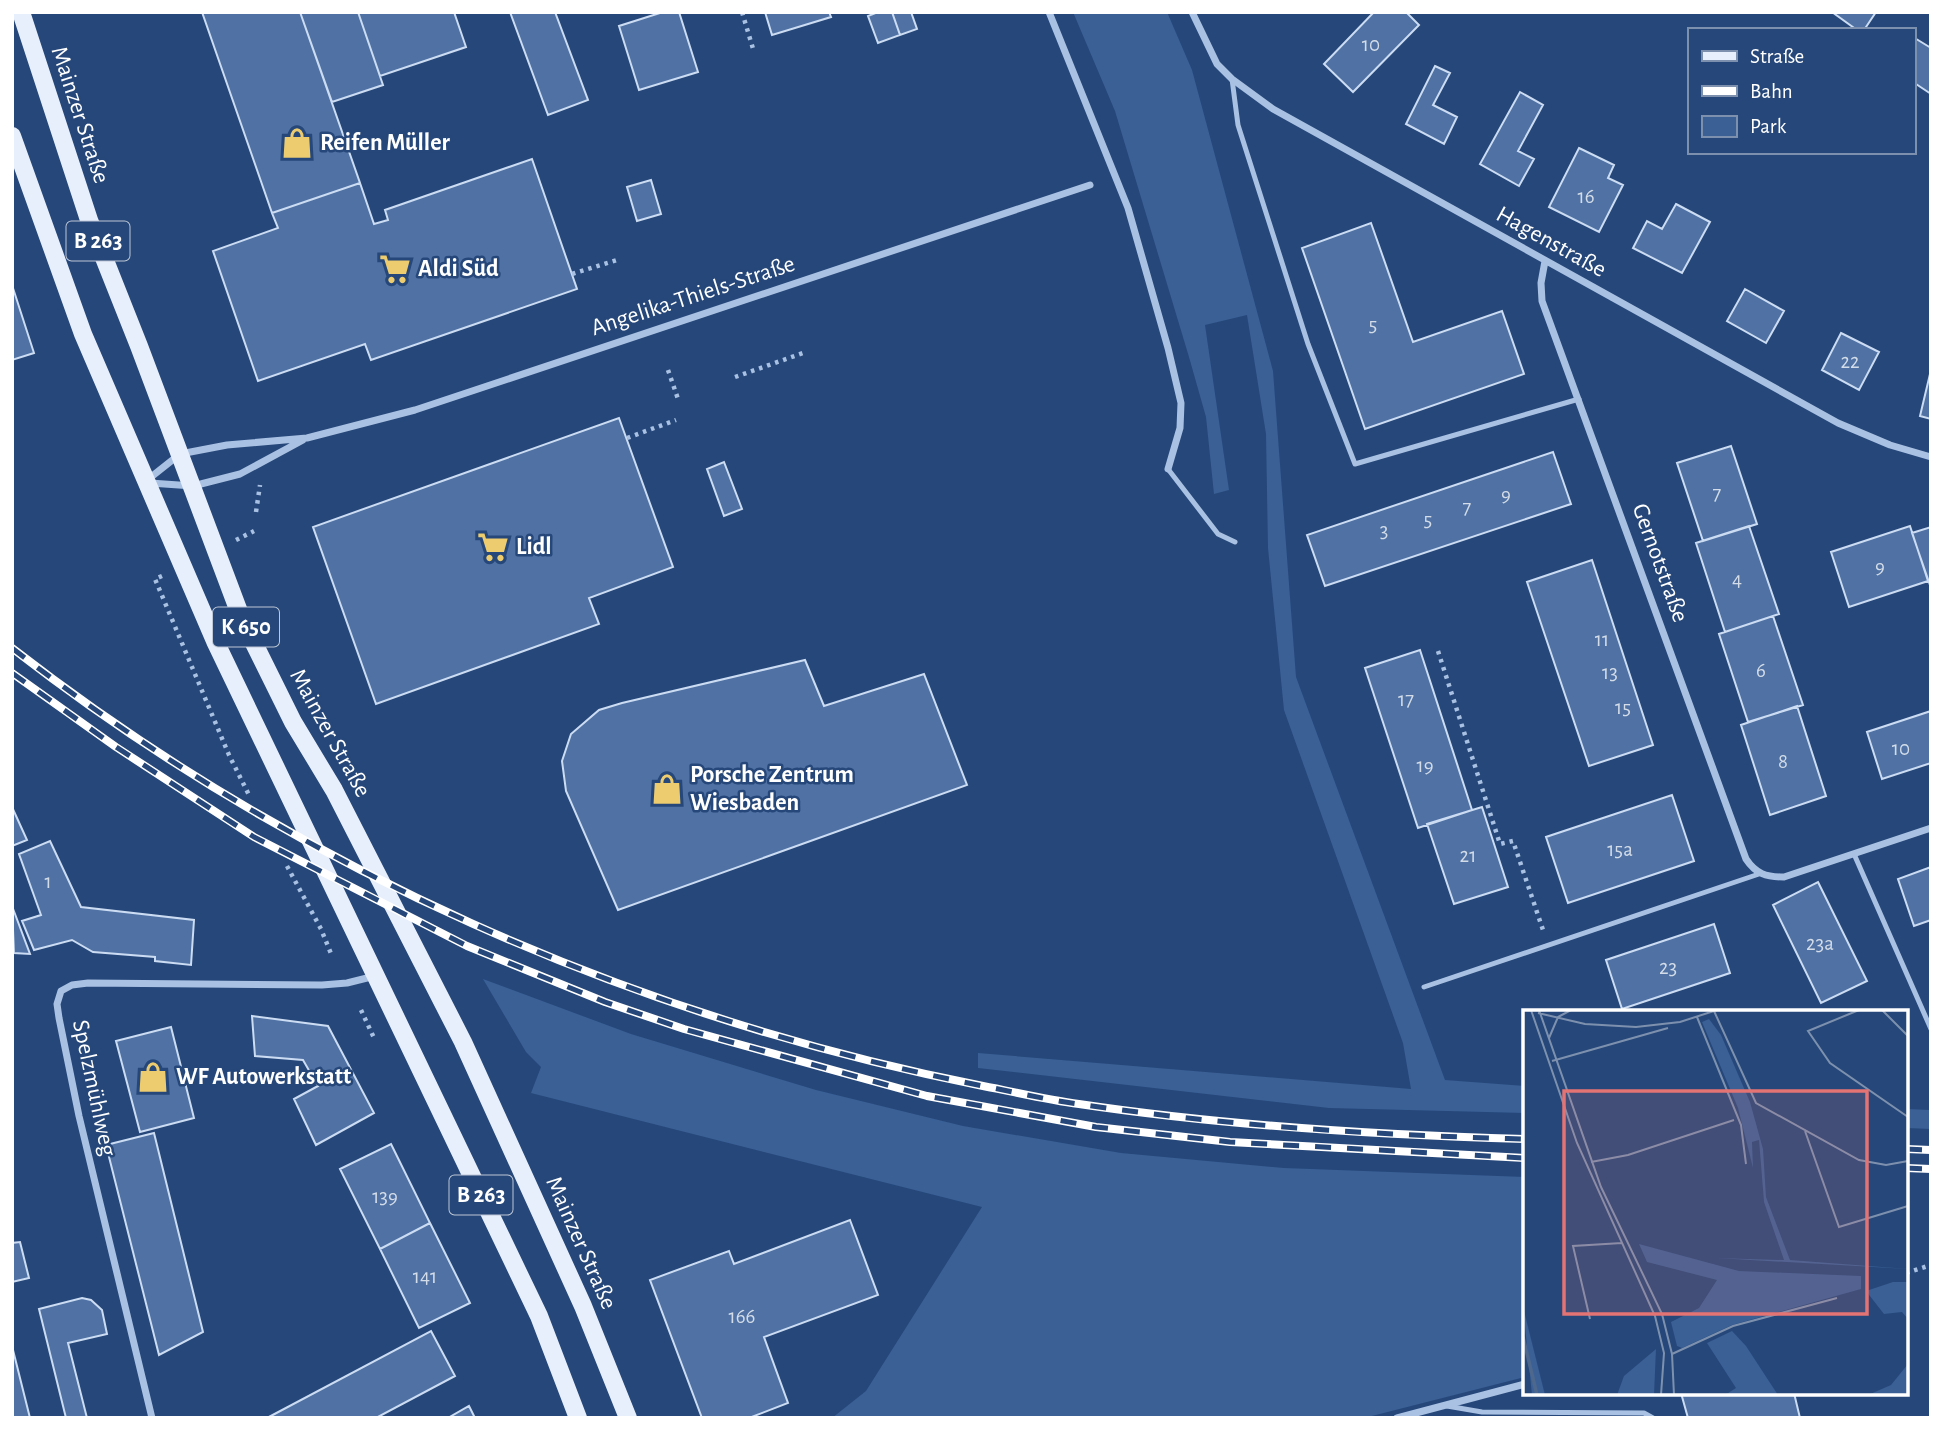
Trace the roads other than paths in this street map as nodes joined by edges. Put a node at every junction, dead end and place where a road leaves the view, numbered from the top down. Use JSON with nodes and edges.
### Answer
{"nodes":[{"id":1,"x":1049,"y":12,"type":"edge"},
{"id":2,"x":1192,"y":12,"type":"edge"},
{"id":3,"x":23,"y":19,"type":"edge"},
{"id":4,"x":1232,"y":79,"type":"junction"},
{"id":5,"x":12,"y":136,"type":"edge"},
{"id":6,"x":1090,"y":185,"type":"dead end"},
{"id":7,"x":1545,"y":261,"type":"junction"},
{"id":8,"x":1579,"y":399,"type":"junction"},
{"id":9,"x":307,"y":438,"type":"junction"},
{"id":10,"x":180,"y":454,"type":"junction"},
{"id":11,"x":1931,"y":457,"type":"edge"},
{"id":12,"x":1168,"y":469,"type":"joint"},
{"id":13,"x":146,"y":482,"type":"junction"},
{"id":14,"x":193,"y":486,"type":"junction"},
{"id":15,"x":1235,"y":542,"type":"dead end"},
{"id":16,"x":1931,"y":828,"type":"edge"},
{"id":17,"x":1854,"y":854,"type":"junction"},
{"id":18,"x":1759,"y":874,"type":"junction"},
{"id":19,"x":375,"y":976,"type":"junction"},
{"id":20,"x":1424,"y":987,"type":"dead end"},
{"id":21,"x":1931,"y":1029,"type":"edge"},
{"id":22,"x":463,"y":1042,"type":"joint"},
{"id":23,"x":1523,"y":1385,"type":"edge"},
{"id":24,"x":1444,"y":1405,"type":"junction"},
{"id":25,"x":152,"y":1418,"type":"edge"},
{"id":26,"x":578,"y":1418,"type":"edge"},
{"id":27,"x":628,"y":1418,"type":"edge"},
{"id":28,"x":1397,"y":1418,"type":"edge"},
{"id":29,"x":1653,"y":1418,"type":"edge"}],
"edges":[{"from":1,"to":12,"type":"street"},
{"from":2,"to":4,"type":"street","name":"Hagenstraße"},
{"from":3,"to":10,"type":"main road","name":"Mainzer Straße","number":"B 263"},
{"from":4,"to":7,"type":"street","name":"Hagenstraße"},
{"from":4,"to":8,"type":"lane"},
{"from":5,"to":13,"type":"main road","number":"B 263"},
{"from":6,"to":9,"type":"street","name":"Angelika-Thiels-Straße"},
{"from":7,"to":8,"type":"street","name":"Gernotstraße"},
{"from":7,"to":11,"type":"street","name":"Hagenstraße"},
{"from":8,"to":18,"type":"street","name":"Gernotstraße"},
{"from":9,"to":10,"type":"street","name":"Angelika-Thiels-Straße"},
{"from":9,"to":14,"type":"street","name":"Angelika-Thiels-Straße"},
{"from":10,"to":13,"type":"street","name":"Angelika-Thiels-Straße"},
{"from":10,"to":14,"type":"main road","name":"Mainzer Straße","number":"K 650"},
{"from":12,"to":15,"type":"lane"},
{"from":13,"to":14,"type":"street","name":"Angelika-Thiels-Straße"},
{"from":13,"to":19,"type":"main road","number":"K 650"},
{"from":14,"to":22,"type":"main road","name":"Mainzer Straße","number":"K 650"},
{"from":16,"to":17,"type":"street"},
{"from":17,"to":18,"type":"street"},
{"from":17,"to":21,"type":"lane"},
{"from":18,"to":20,"type":"lane"},
{"from":19,"to":25,"type":"street","name":"Spelzmühlweg"},
{"from":19,"to":26,"type":"main road","number":"B 263"},
{"from":22,"to":27,"type":"main road","name":"Mainzer Straße","number":"B 263"},
{"from":23,"to":24,"type":"street"},
{"from":24,"to":28,"type":"street"},
{"from":24,"to":29,"type":"lane"}]}
